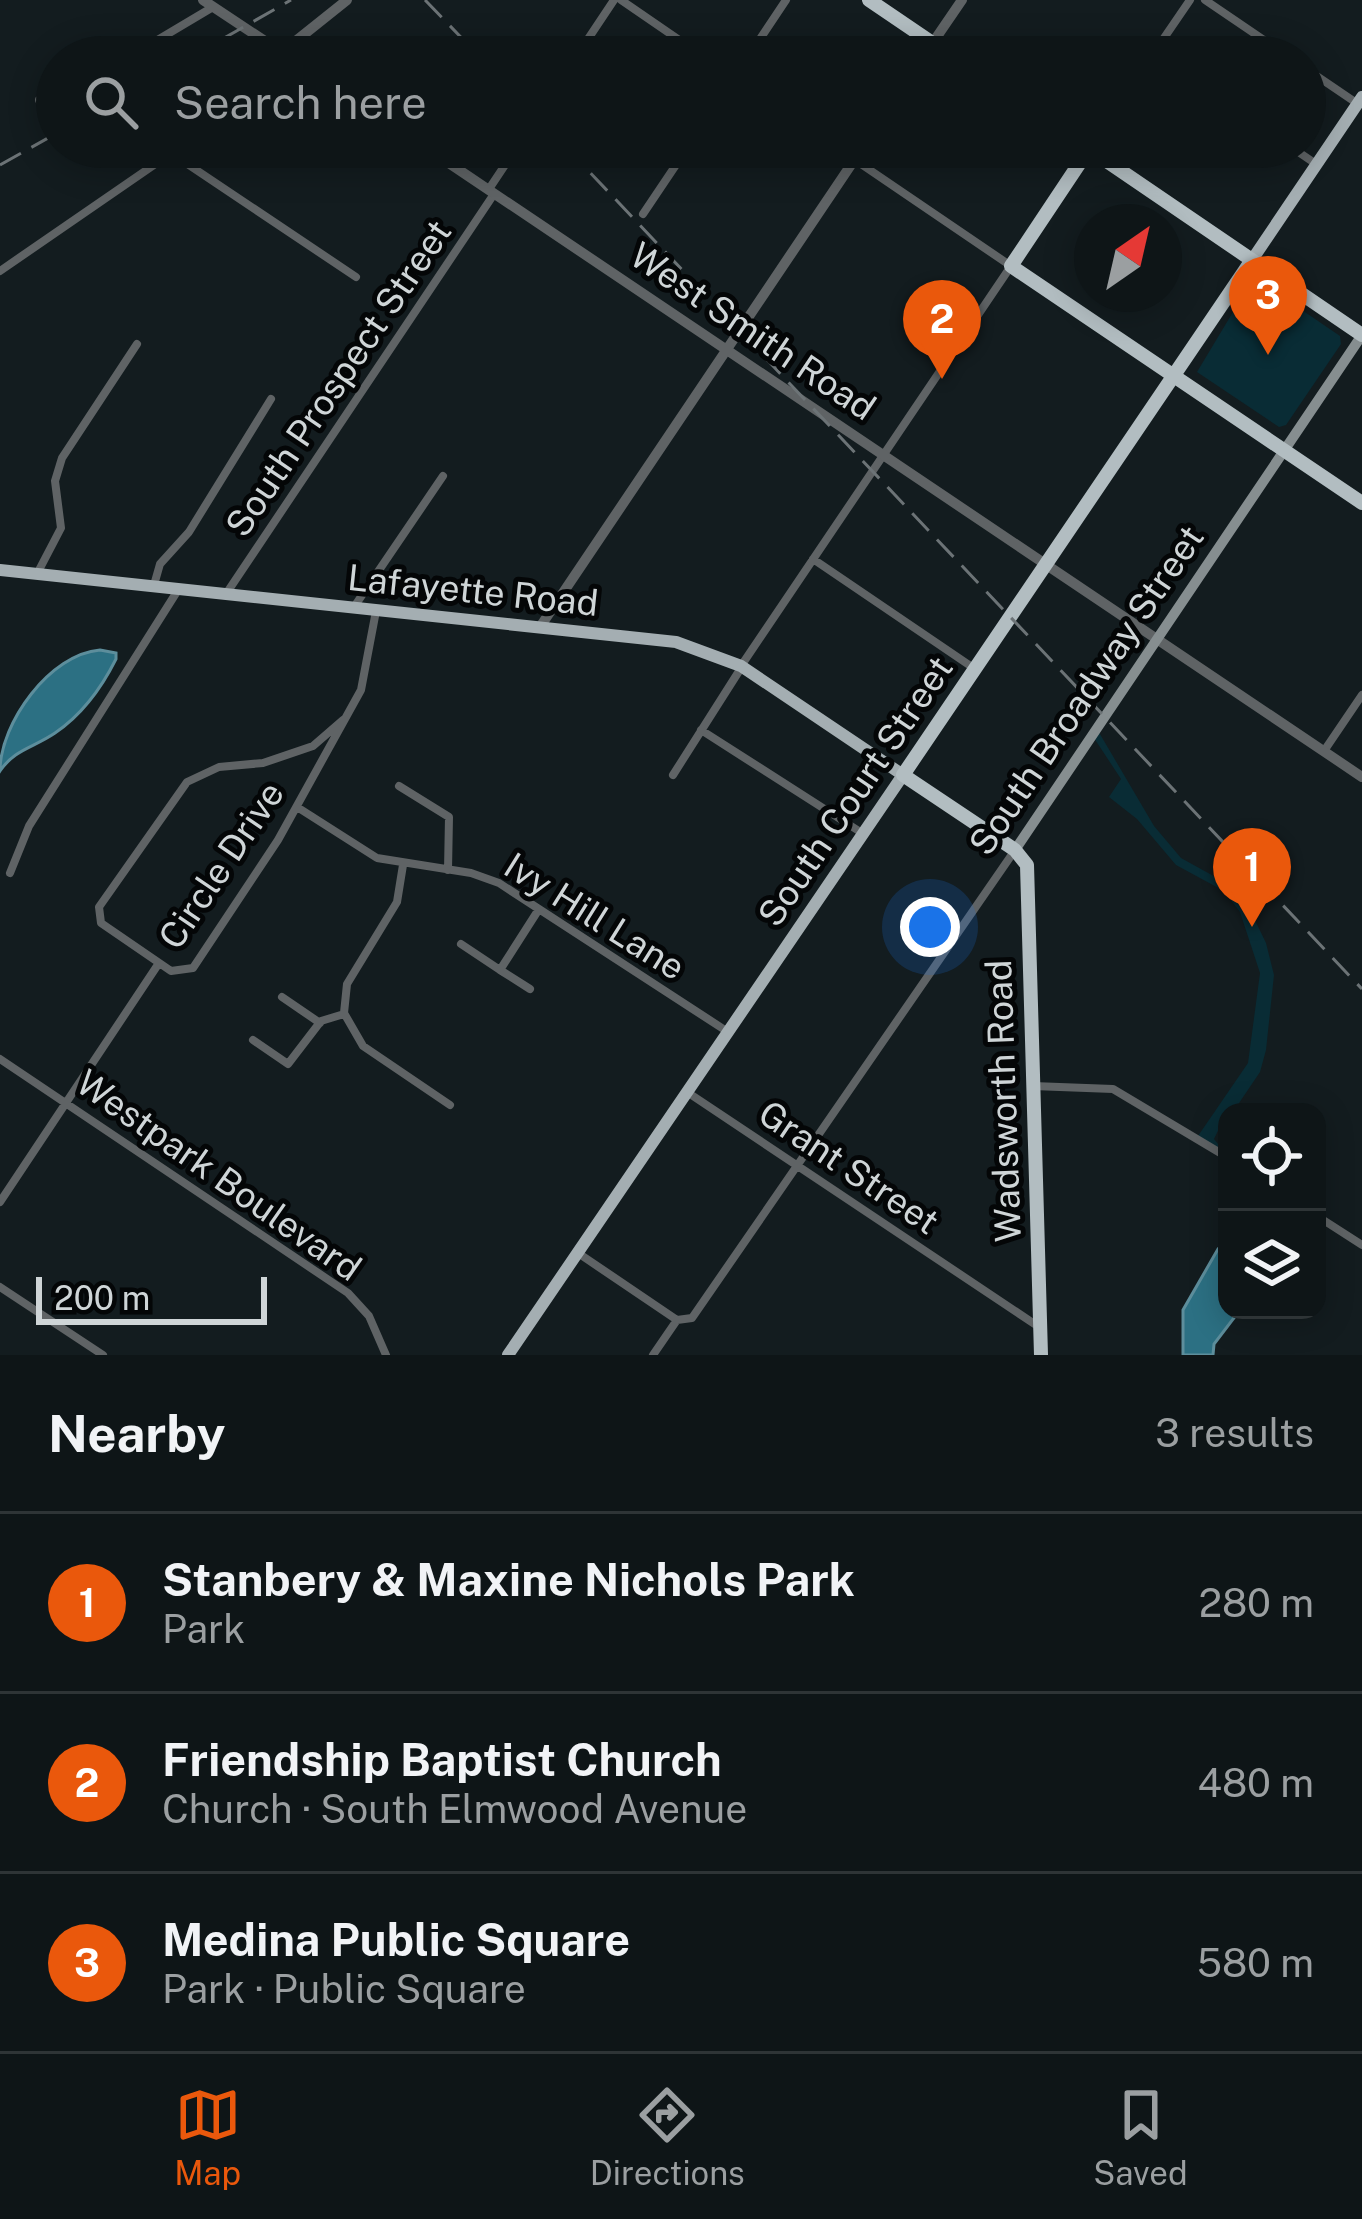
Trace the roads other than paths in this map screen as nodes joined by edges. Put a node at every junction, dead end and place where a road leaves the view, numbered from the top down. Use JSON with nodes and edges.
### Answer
{"nodes":[{"id":1,"x":347,"y":0,"type":"edge"},
{"id":2,"x":618,"y":0,"type":"edge"},
{"id":3,"x":786,"y":0,"type":"edge"},
{"id":4,"x":869,"y":0,"type":"edge"},
{"id":5,"x":962,"y":0,"type":"edge"},
{"id":6,"x":1190,"y":0,"type":"edge"},
{"id":7,"x":1205,"y":0,"type":"edge"},
{"id":8,"x":208,"y":3,"type":"edge"},
{"id":9,"x":160,"y":36,"type":"edge"},
{"id":10,"x":258,"y":36,"type":"edge"},
{"id":11,"x":307,"y":36,"type":"edge"},
{"id":12,"x":591,"y":36,"type":"edge"},
{"id":13,"x":672,"y":36,"type":"edge"},
{"id":14,"x":762,"y":36,"type":"edge"},
{"id":15,"x":911,"y":36,"type":"edge"},
{"id":16,"x":938,"y":36,"type":"edge"},
{"id":17,"x":1165,"y":36,"type":"edge"},
{"id":18,"x":1258,"y":36,"type":"edge"},
{"id":19,"x":1326,"y":81,"type":"edge"},
{"id":20,"x":1360,"y":102,"type":"edge"},
{"id":21,"x":1326,"y":150,"type":"edge"},
{"id":22,"x":149,"y":168,"type":"edge"},
{"id":23,"x":201,"y":168,"type":"edge"},
{"id":24,"x":457,"y":168,"type":"edge"},
{"id":25,"x":505,"y":168,"type":"edge"},
{"id":26,"x":674,"y":168,"type":"edge"},
{"id":27,"x":850,"y":168,"type":"edge"},
{"id":28,"x":867,"y":168,"type":"edge"},
{"id":29,"x":1076,"y":168,"type":"edge"},
{"id":30,"x":1118,"y":168,"type":"edge"},
{"id":31,"x":1313,"y":168,"type":"edge"},
{"id":32,"x":492,"y":191,"type":"junction"},
{"id":33,"x":644,"y":214,"type":"dead end"},
{"id":34,"x":1252,"y":260,"type":"junction"},
{"id":35,"x":1011,"y":266,"type":"junction"},
{"id":36,"x":0,"y":271,"type":"edge"},
{"id":37,"x":356,"y":277,"type":"dead end"},
{"id":38,"x":1362,"y":335,"type":"edge"},
{"id":39,"x":137,"y":344,"type":"dead end"},
{"id":40,"x":729,"y":350,"type":"junction"},
{"id":41,"x":1174,"y":376,"type":"junction"},
{"id":42,"x":271,"y":399,"type":"dead end"},
{"id":43,"x":1284,"y":451,"type":"junction"},
{"id":44,"x":884,"y":455,"type":"junction"},
{"id":45,"x":443,"y":476,"type":"dead end"},
{"id":46,"x":1362,"y":502,"type":"edge"},
{"id":47,"x":814,"y":559,"type":"junction"},
{"id":48,"x":1046,"y":565,"type":"junction"},
{"id":49,"x":0,"y":570,"type":"edge"},
{"id":50,"x":37,"y":574,"type":"junction"},
{"id":51,"x":154,"y":586,"type":"junction"},
{"id":52,"x":178,"y":589,"type":"junction"},
{"id":53,"x":226,"y":594,"type":"junction"},
{"id":54,"x":354,"y":607,"type":"junction"},
{"id":55,"x":376,"y":610,"type":"junction"},
{"id":56,"x":540,"y":627,"type":"junction"},
{"id":57,"x":1157,"y":639,"type":"junction"},
{"id":58,"x":742,"y":666,"type":"junction"},
{"id":59,"x":975,"y":669,"type":"junction"},
{"id":60,"x":1362,"y":695,"type":"edge"},
{"id":61,"x":343,"y":719,"type":"junction"},
{"id":62,"x":701,"y":730,"type":"junction"},
{"id":63,"x":1324,"y":751,"type":"junction"},
{"id":64,"x":674,"y":775,"type":"dead end"},
{"id":65,"x":903,"y":775,"type":"junction"},
{"id":66,"x":1362,"y":777,"type":"edge"},
{"id":67,"x":399,"y":786,"type":"dead end"},
{"id":68,"x":297,"y":807,"type":"junction"},
{"id":69,"x":862,"y":833,"type":"junction"},
{"id":70,"x":1015,"y":850,"type":"junction"},
{"id":71,"x":403,"y":865,"type":"junction"},
{"id":72,"x":448,"y":870,"type":"junction"},
{"id":73,"x":10,"y":873,"type":"dead end"},
{"id":74,"x":539,"y":909,"type":"junction"},
{"id":75,"x":461,"y":944,"type":"dead end"},
{"id":76,"x":159,"y":963,"type":"junction"},
{"id":77,"x":500,"y":970,"type":"junction"},
{"id":78,"x":530,"y":989,"type":"dead end"},
{"id":79,"x":282,"y":997,"type":"dead end"},
{"id":80,"x":344,"y":1014,"type":"junction"},
{"id":81,"x":320,"y":1023,"type":"junction"},
{"id":82,"x":728,"y":1032,"type":"junction"},
{"id":83,"x":253,"y":1040,"type":"dead end"},
{"id":84,"x":0,"y":1059,"type":"edge"},
{"id":85,"x":1033,"y":1086,"type":"junction"},
{"id":86,"x":687,"y":1092,"type":"junction"},
{"id":87,"x":66,"y":1102,"type":"junction"},
{"id":88,"x":450,"y":1105,"type":"dead end"},
{"id":89,"x":1218,"y":1152,"type":"edge"},
{"id":90,"x":798,"y":1166,"type":"junction"},
{"id":91,"x":0,"y":1202,"type":"edge"},
{"id":92,"x":1326,"y":1222,"type":"edge"},
{"id":93,"x":1362,"y":1245,"type":"edge"},
{"id":94,"x":578,"y":1252,"type":"junction"},
{"id":95,"x":0,"y":1287,"type":"edge"},
{"id":96,"x":677,"y":1320,"type":"junction"},
{"id":97,"x":1040,"y":1328,"type":"junction"},
{"id":98,"x":103,"y":1355,"type":"edge"},
{"id":99,"x":386,"y":1355,"type":"edge"},
{"id":100,"x":508,"y":1355,"type":"edge"},
{"id":101,"x":653,"y":1355,"type":"edge"},
{"id":102,"x":1041,"y":1355,"type":"edge"}],
"edges":[{"from":1,"to":11,"type":"street"},
{"from":2,"to":12,"type":"street"},
{"from":2,"to":13,"type":"street"},
{"from":3,"to":14,"type":"street"},
{"from":4,"to":15,"type":"highway"},
{"from":5,"to":16,"type":"street"},
{"from":6,"to":17,"type":"street"},
{"from":7,"to":18,"type":"street"},
{"from":8,"to":9,"type":"street"},
{"from":8,"to":10,"type":"street"},
{"from":19,"to":20,"type":"street"},
{"from":20,"to":21,"type":"main road"},
{"from":22,"to":36,"type":"street"},
{"from":23,"to":37,"type":"street"},
{"from":24,"to":32,"type":"street","name":"West Smith Road"},
{"from":25,"to":32,"type":"street","name":"South Prospect Street"},
{"from":26,"to":33,"type":"street"},
{"from":27,"to":40,"type":"street"},
{"from":28,"to":35,"type":"street"},
{"from":29,"to":35,"type":"highway"},
{"from":30,"to":34,"type":"highway"},
{"from":31,"to":34,"type":"main road"},
{"from":32,"to":40,"type":"street","name":"West Smith Road"},
{"from":32,"to":53,"type":"street","name":"South Prospect Street"},
{"from":34,"to":38,"type":"highway"},
{"from":34,"to":41,"type":"highway","name":"South Court Street"},
{"from":35,"to":41,"type":"highway"},
{"from":35,"to":44,"type":"street"},
{"from":38,"to":43,"type":"main road","name":"South Broadway Street"},
{"from":39,"to":50,"type":"street"},
{"from":40,"to":44,"type":"street","name":"West Smith Road"},
{"from":40,"to":56,"type":"street"},
{"from":41,"to":43,"type":"highway"},
{"from":41,"to":48,"type":"highway","name":"South Court Street"},
{"from":42,"to":51,"type":"street"},
{"from":43,"to":46,"type":"highway"},
{"from":43,"to":57,"type":"main road","name":"South Broadway Street"},
{"from":44,"to":47,"type":"street"},
{"from":44,"to":48,"type":"street","name":"West Smith Road"},
{"from":45,"to":54,"type":"street"},
{"from":47,"to":58,"type":"street"},
{"from":47,"to":59,"type":"street"},
{"from":48,"to":57,"type":"street","name":"West Smith Road"},
{"from":48,"to":59,"type":"highway","name":"South Court Street"},
{"from":49,"to":50,"type":"main road","name":"Lafayette Road"},
{"from":50,"to":51,"type":"main road","name":"Lafayette Road"},
{"from":51,"to":52,"type":"main road","name":"Lafayette Road"},
{"from":52,"to":53,"type":"main road","name":"Lafayette Road"},
{"from":52,"to":73,"type":"street"},
{"from":53,"to":54,"type":"main road","name":"Lafayette Road"},
{"from":54,"to":55,"type":"main road","name":"Lafayette Road"},
{"from":55,"to":56,"type":"main road","name":"Lafayette Road"},
{"from":55,"to":61,"type":"street","name":"Circle Drive"},
{"from":56,"to":58,"type":"main road","name":"Lafayette Road"},
{"from":57,"to":63,"type":"street","name":"West Smith Road"},
{"from":57,"to":70,"type":"main road","name":"South Broadway Street"},
{"from":58,"to":62,"type":"street"},
{"from":58,"to":65,"type":"main road","name":"Lafayette Road"},
{"from":59,"to":65,"type":"highway","name":"South Court Street"},
{"from":60,"to":63,"type":"street"},
{"from":61,"to":68,"type":"street","name":"Circle Drive"},
{"from":61,"to":76,"type":"street","name":"Circle Drive"},
{"from":62,"to":64,"type":"street"},
{"from":62,"to":69,"type":"street"},
{"from":63,"to":66,"type":"street","name":"West Smith Road"},
{"from":65,"to":69,"type":"main road","name":"South Court Street"},
{"from":65,"to":70,"type":"highway"},
{"from":67,"to":72,"type":"street"},
{"from":68,"to":71,"type":"street","name":"Ivy Hill Lane"},
{"from":68,"to":76,"type":"street","name":"Circle Drive"},
{"from":69,"to":82,"type":"main road","name":"South Court Street"},
{"from":70,"to":85,"type":"highway","name":"Wadsworth Road"},
{"from":70,"to":90,"type":"street","name":"South Broadway Street"},
{"from":71,"to":72,"type":"street","name":"Ivy Hill Lane"},
{"from":71,"to":80,"type":"street"},
{"from":72,"to":74,"type":"street","name":"Ivy Hill Lane"},
{"from":74,"to":77,"type":"street"},
{"from":74,"to":82,"type":"street","name":"Ivy Hill Lane"},
{"from":75,"to":77,"type":"street"},
{"from":76,"to":87,"type":"street"},
{"from":77,"to":78,"type":"street"},
{"from":79,"to":81,"type":"street"},
{"from":80,"to":81,"type":"street"},
{"from":80,"to":88,"type":"street"},
{"from":81,"to":83,"type":"street"},
{"from":82,"to":86,"type":"main road","name":"South Court Street"},
{"from":84,"to":87,"type":"street","name":"Westpark Boulevard"},
{"from":85,"to":89,"type":"street"},
{"from":85,"to":97,"type":"highway","name":"Wadsworth Road"},
{"from":86,"to":90,"type":"street","name":"Grant Street"},
{"from":86,"to":94,"type":"main road","name":"South Court Street"},
{"from":87,"to":91,"type":"street"},
{"from":87,"to":99,"type":"street","name":"Westpark Boulevard"},
{"from":90,"to":96,"type":"street","name":"South Broadway Street"},
{"from":90,"to":97,"type":"street","name":"Grant Street"},
{"from":92,"to":93,"type":"street"},
{"from":94,"to":96,"type":"street"},
{"from":94,"to":100,"type":"main road","name":"South Court Street"},
{"from":95,"to":98,"type":"street"},
{"from":96,"to":101,"type":"street"},
{"from":97,"to":102,"type":"highway","name":"Wadsworth Road"}]}
